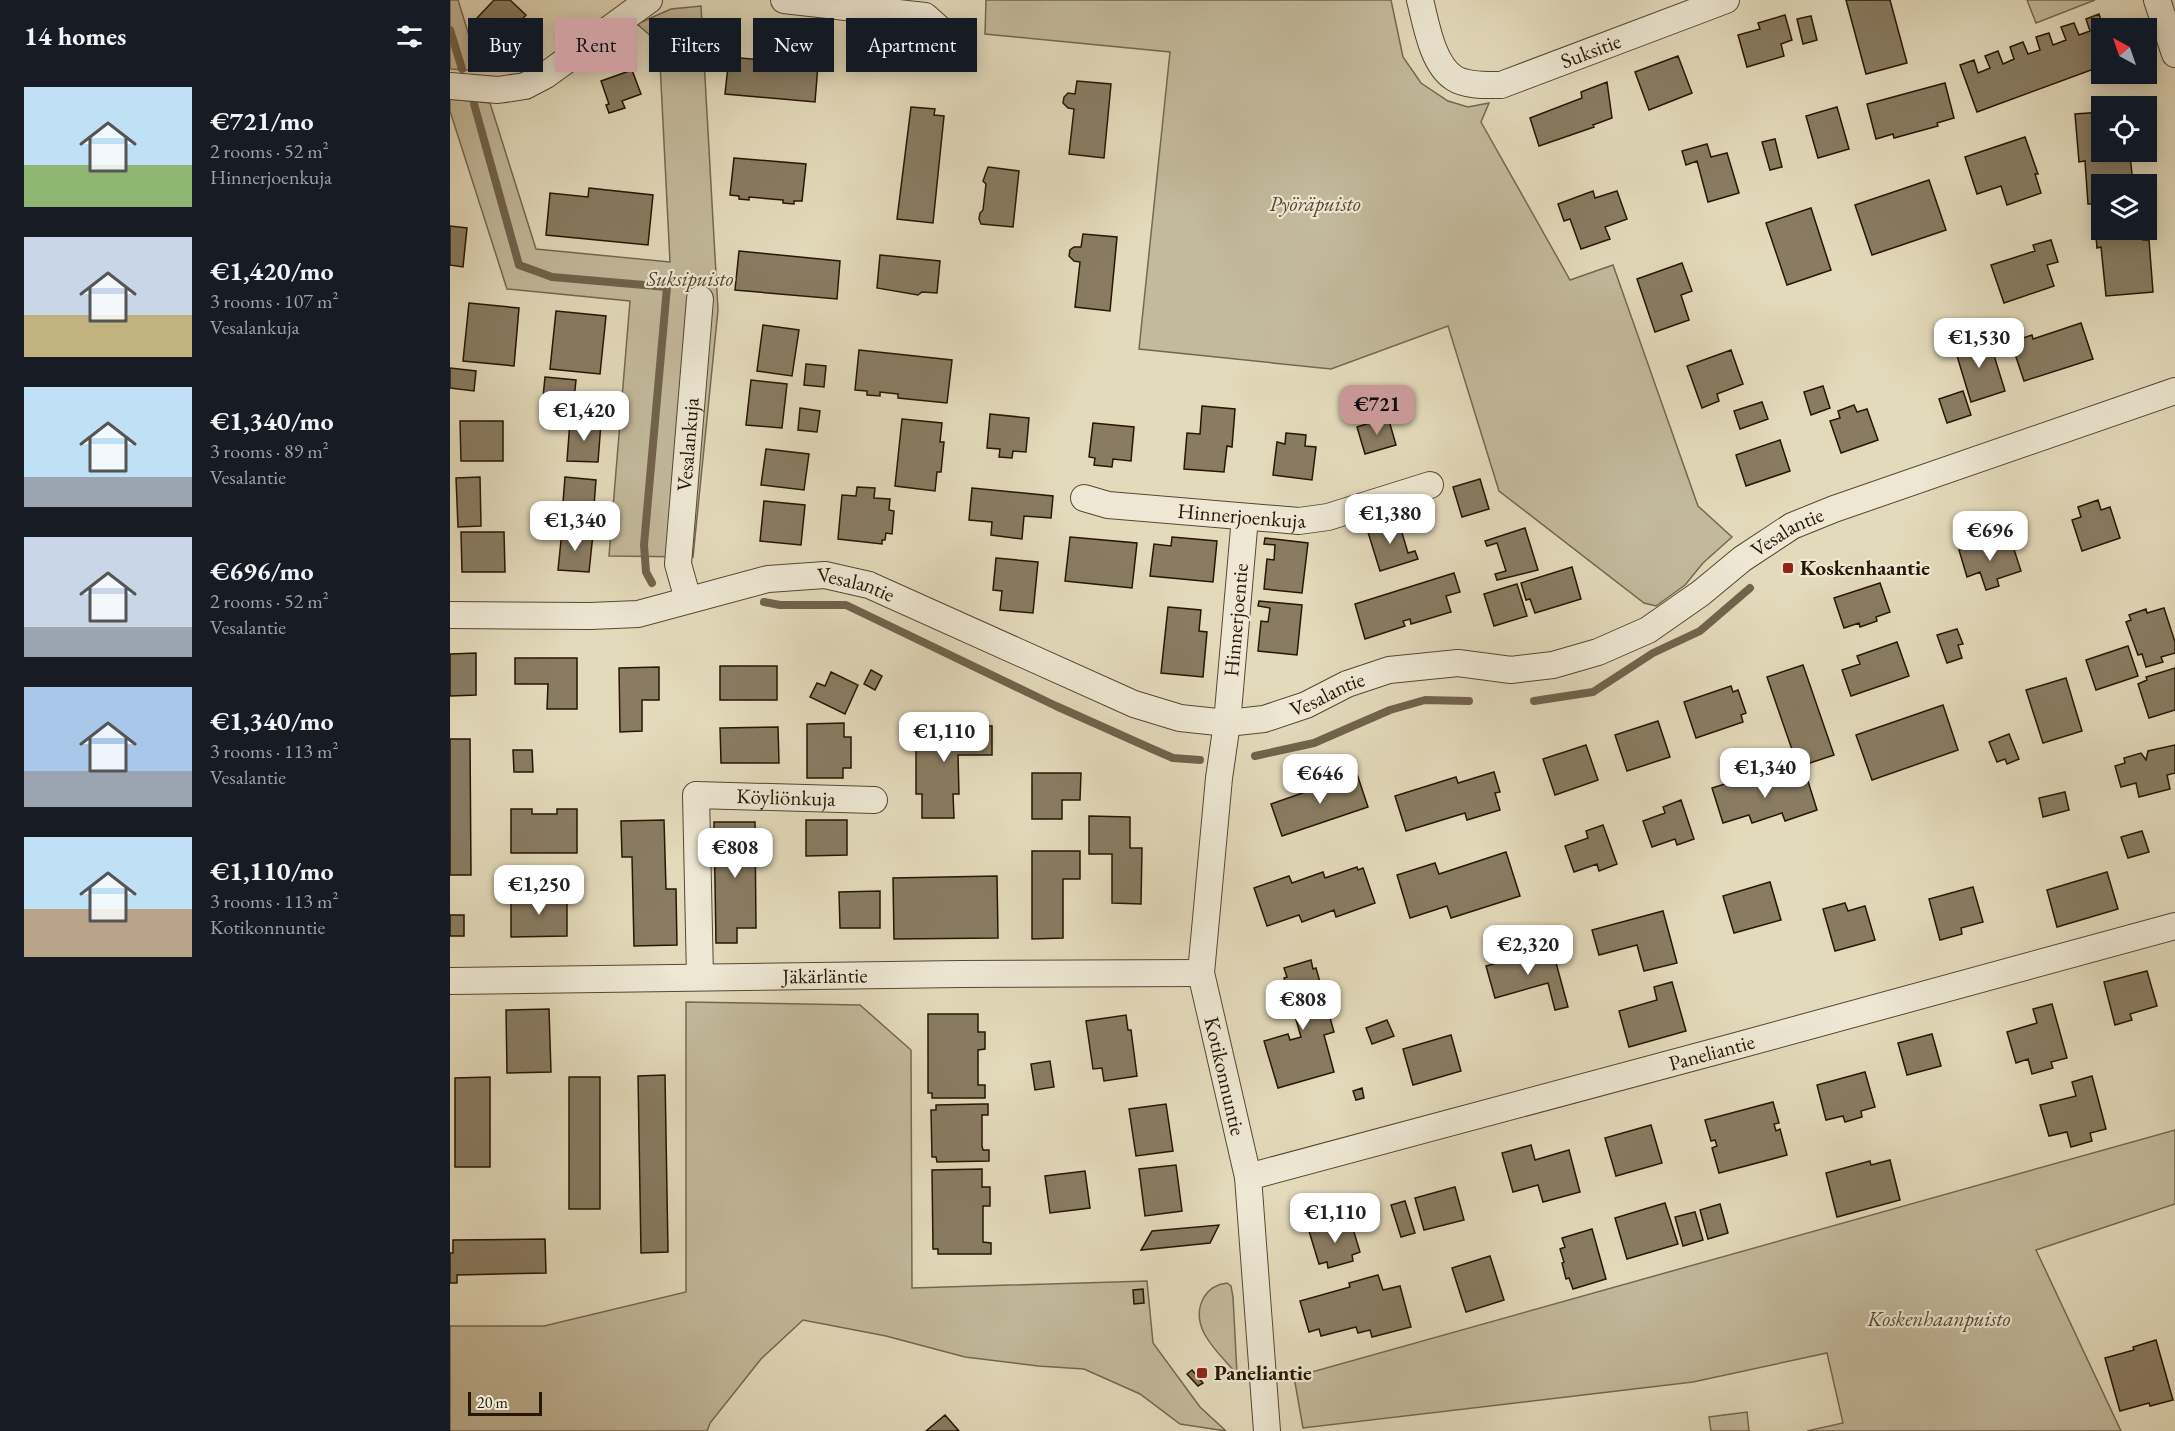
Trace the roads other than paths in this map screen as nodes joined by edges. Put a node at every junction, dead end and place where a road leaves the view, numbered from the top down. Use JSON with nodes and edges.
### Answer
{"nodes":[{"id":1,"x":649,"y":0,"type":"edge"},
{"id":2,"x":784,"y":0,"type":"edge"},
{"id":3,"x":1420,"y":0,"type":"edge"},
{"id":4,"x":1726,"y":0,"type":"edge"},
{"id":5,"x":2157,"y":0,"type":"edge"},
{"id":6,"x":927,"y":18,"type":"edge"},
{"id":7,"x":2175,"y":54,"type":"edge"},
{"id":8,"x":450,"y":86,"type":"edge"},
{"id":9,"x":700,"y":299,"type":"dead end"},
{"id":10,"x":2175,"y":392,"type":"edge"},
{"id":11,"x":1430,"y":485,"type":"dead end"},
{"id":12,"x":1084,"y":498,"type":"dead end"},
{"id":13,"x":1245,"y":517,"type":"junction"},
{"id":14,"x":685,"y":589,"type":"dead end"},
{"id":15,"x":450,"y":615,"type":"edge"},
{"id":16,"x":1227,"y":723,"type":"junction"},
{"id":17,"x":874,"y":800,"type":"dead end"},
{"id":18,"x":2175,"y":926,"type":"edge"},
{"id":19,"x":1201,"y":973,"type":"junction"},
{"id":20,"x":700,"y":977,"type":"junction"},
{"id":21,"x":450,"y":981,"type":"edge"},
{"id":22,"x":1248,"y":1177,"type":"junction"},
{"id":23,"x":1268,"y":1431,"type":"edge"}],
"edges":[{"from":1,"to":8,"type":"street"},
{"from":2,"to":6,"type":"street"},
{"from":3,"to":4,"type":"street","name":"Suksitie"},
{"from":5,"to":7,"type":"street"},
{"from":9,"to":14,"type":"street","name":"Vesalankuja"},
{"from":10,"to":16,"type":"street","name":"Vesalantie"},
{"from":11,"to":13,"type":"street","name":"Hinnerjoenkuja"},
{"from":12,"to":13,"type":"street","name":"Hinnerjoenkuja"},
{"from":13,"to":16,"type":"street","name":"Hinnerjoentie"},
{"from":15,"to":16,"type":"street","name":"Vesalantie"},
{"from":16,"to":19,"type":"street","name":"Kotikonnuntie"},
{"from":17,"to":20,"type":"street","name":"Köyliönkuja"},
{"from":18,"to":22,"type":"street","name":"Paneliantie"},
{"from":19,"to":20,"type":"street","name":"Jäkärläntie"},
{"from":19,"to":22,"type":"street","name":"Kotikonnuntie"},
{"from":20,"to":21,"type":"street","name":"Jäkärläntie"},
{"from":22,"to":23,"type":"street","name":"Kotikonnuntie"}]}
